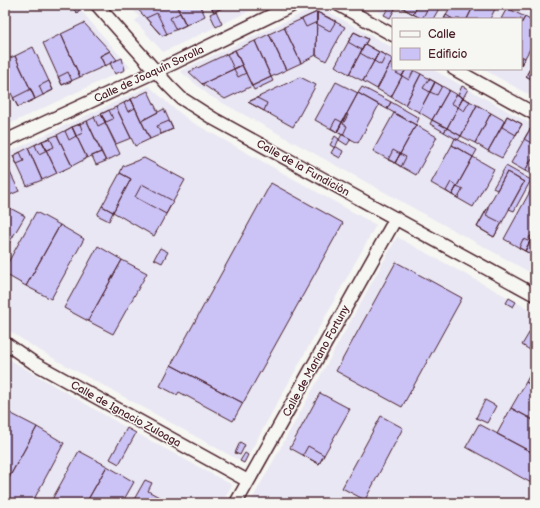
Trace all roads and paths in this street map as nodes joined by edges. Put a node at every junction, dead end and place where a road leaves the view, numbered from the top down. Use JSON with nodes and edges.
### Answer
{"nodes":[{"id":1,"x":97,"y":5,"type":"edge"},
{"id":2,"x":293,"y":5,"type":"edge"},
{"id":3,"x":339,"y":5,"type":"edge"},
{"id":4,"x":392,"y":34,"type":"edge"},
{"id":5,"x":456,"y":70,"type":"edge"},
{"id":6,"x":155,"y":72,"type":"junction"},
{"id":7,"x":535,"y":114,"type":"edge"},
{"id":8,"x":5,"y":141,"type":"edge"},
{"id":9,"x":396,"y":218,"type":"junction"},
{"id":10,"x":535,"y":295,"type":"edge"},
{"id":11,"x":5,"y":343,"type":"edge"},
{"id":12,"x":248,"y":481,"type":"junction"},
{"id":13,"x":236,"y":503,"type":"edge"}],
"edges":[{"from":1,"to":6,"type":"street","name":"Calle de la Fundición"},
{"from":2,"to":6,"type":"street","name":"Calle de Joaquín Sorolla"},
{"from":3,"to":4,"type":"street"},
{"from":5,"to":7,"type":"street"},
{"from":6,"to":8,"type":"street","name":"Calle de Joaquín Sorolla"},
{"from":6,"to":9,"type":"street","name":"Calle de la Fundición"},
{"from":9,"to":10,"type":"street","name":"Calle de la Fundición"},
{"from":9,"to":12,"type":"street","name":"Calle de Mariano Fortuny"},
{"from":11,"to":12,"type":"street","name":"Calle de Ignacio Zuloaga"},
{"from":12,"to":13,"type":"street","name":"Calle de Mariano Fortuny"}]}
